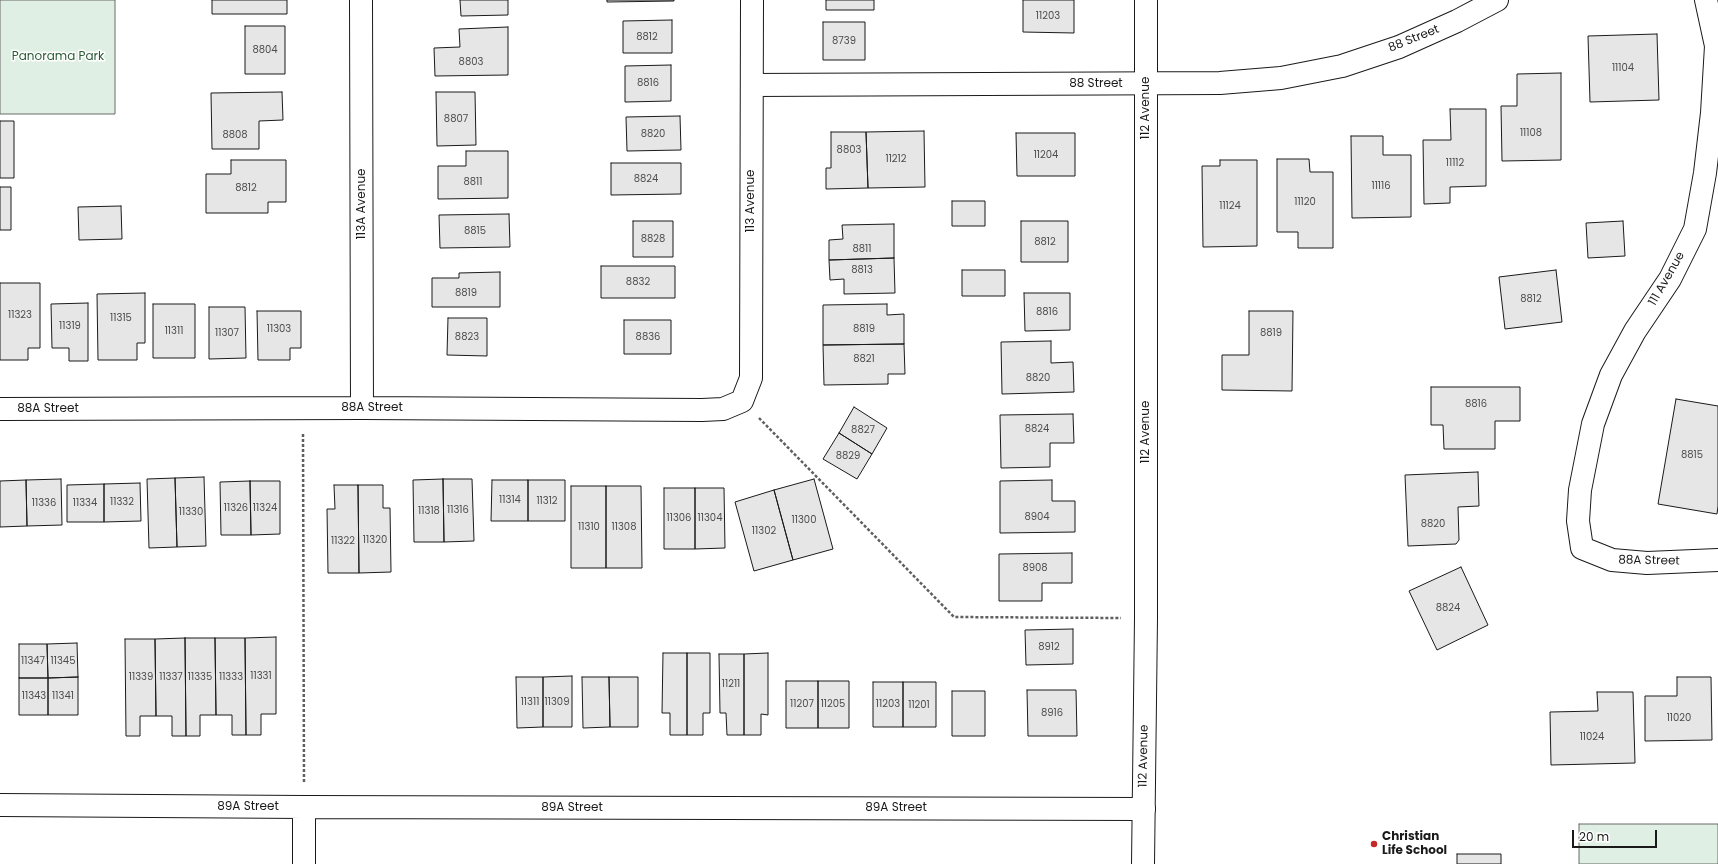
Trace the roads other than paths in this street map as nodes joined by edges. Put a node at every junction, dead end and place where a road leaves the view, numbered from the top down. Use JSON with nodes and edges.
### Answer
{"nodes":[{"id":1,"x":361,"y":0,"type":"edge"},
{"id":2,"x":752,"y":0,"type":"edge"},
{"id":3,"x":1146,"y":0,"type":"edge"},
{"id":4,"x":1497,"y":0,"type":"edge"},
{"id":5,"x":1706,"y":0,"type":"edge"},
{"id":6,"x":1146,"y":84,"type":"junction"},
{"id":7,"x":752,"y":85,"type":"junction"},
{"id":8,"x":742,"y":401,"type":"joint"},
{"id":9,"x":362,"y":408,"type":"junction"},
{"id":10,"x":0,"y":409,"type":"edge"},
{"id":11,"x":1582,"y":548,"type":"joint"},
{"id":12,"x":1718,"y":560,"type":"edge"},
{"id":13,"x":0,"y":805,"type":"edge"},
{"id":14,"x":304,"y":807,"type":"junction"},
{"id":15,"x":1144,"y":809,"type":"junction"},
{"id":16,"x":304,"y":864,"type":"edge"},
{"id":17,"x":1143,"y":864,"type":"edge"}],
"edges":[{"from":1,"to":9,"type":"street","name":"113A Avenue"},
{"from":2,"to":7,"type":"street","name":"113 Avenue"},
{"from":3,"to":6,"type":"street","name":"112 Avenue"},
{"from":4,"to":6,"type":"street","name":"88 Street"},
{"from":5,"to":11,"type":"street","name":"111 Avenue"},
{"from":6,"to":7,"type":"street","name":"88 Street"},
{"from":6,"to":15,"type":"street","name":"112 Avenue"},
{"from":7,"to":8,"type":"street","name":"113 Avenue"},
{"from":8,"to":9,"type":"street","name":"88A Street"},
{"from":9,"to":10,"type":"street","name":"88A Street"},
{"from":11,"to":12,"type":"street","name":"88A Street"},
{"from":13,"to":14,"type":"street","name":"89A Street"},
{"from":14,"to":15,"type":"street","name":"89A Street"},
{"from":14,"to":16,"type":"street"},
{"from":15,"to":17,"type":"street","name":"112 Avenue"}]}
